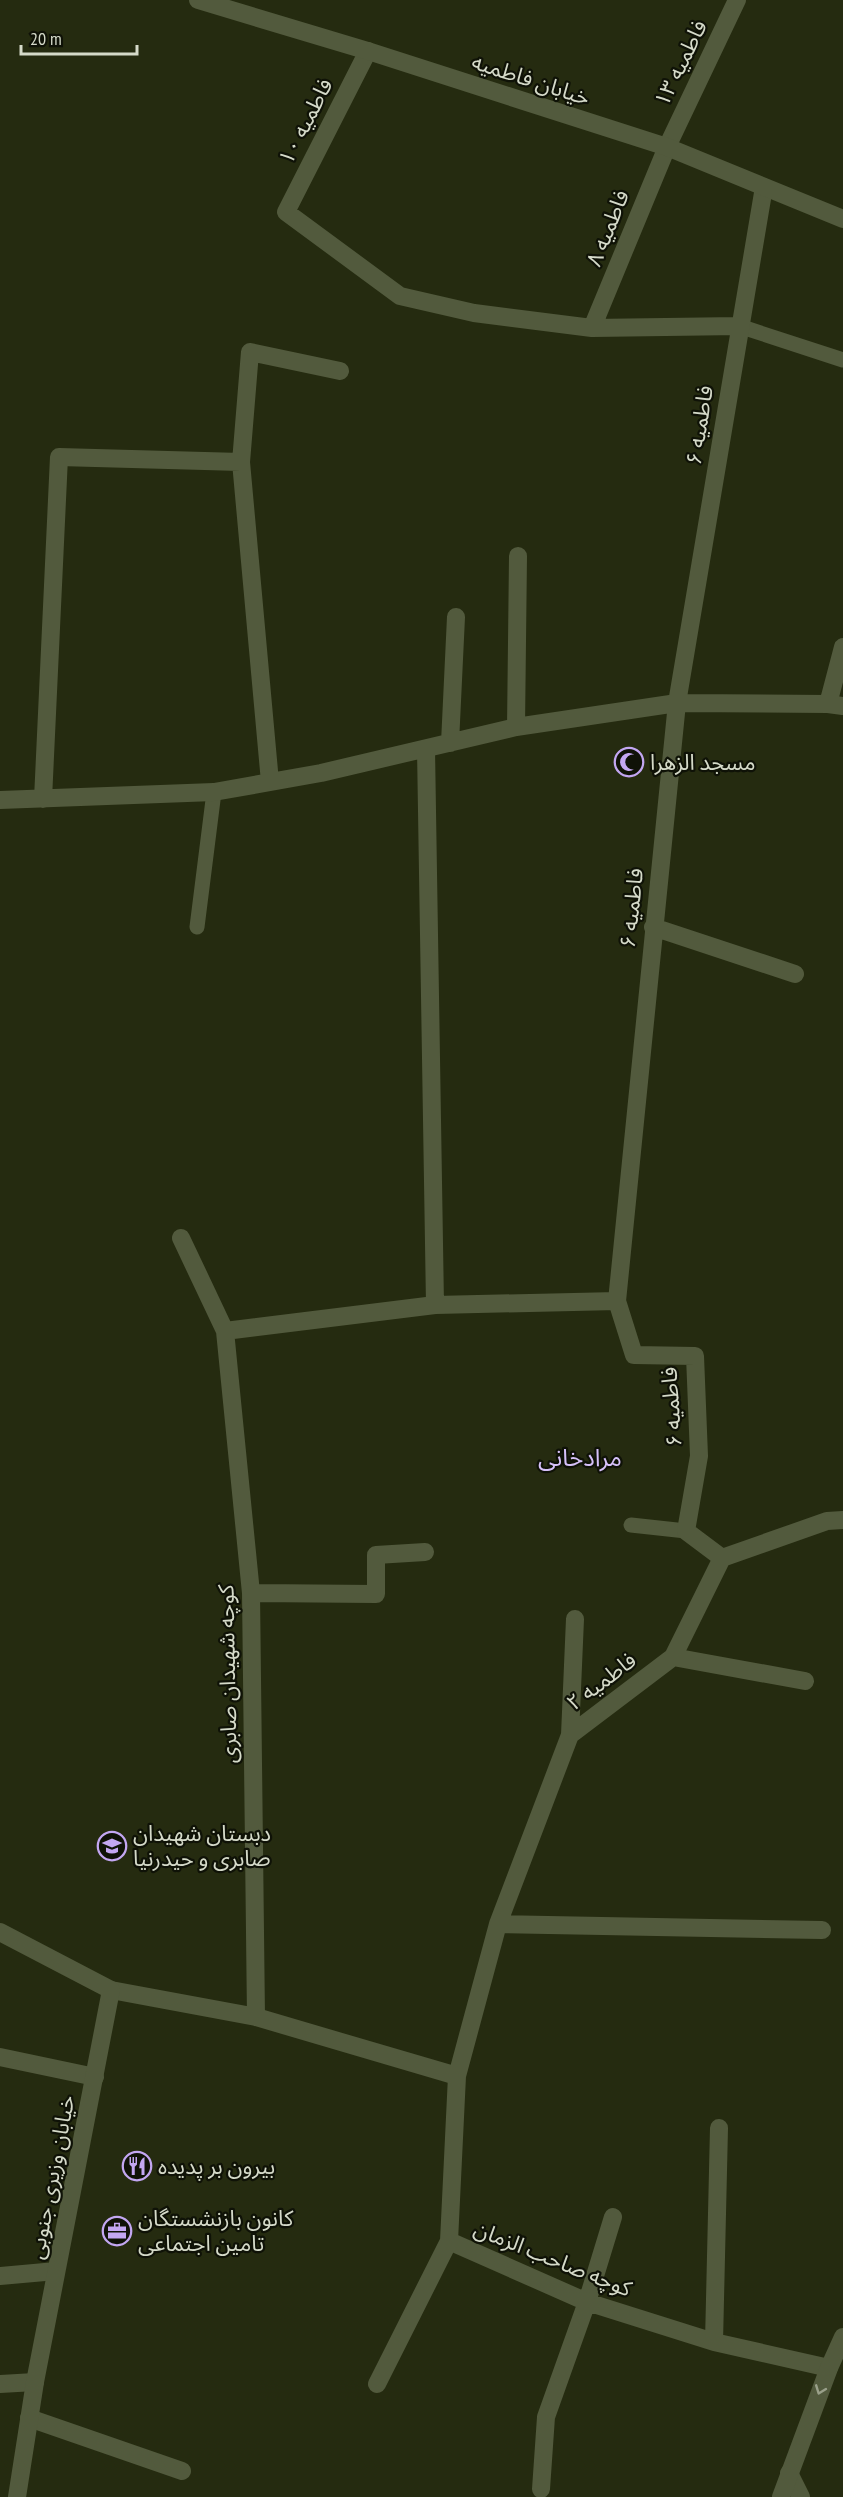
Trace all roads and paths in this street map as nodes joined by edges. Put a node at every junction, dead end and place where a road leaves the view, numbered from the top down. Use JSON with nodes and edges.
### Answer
{"nodes":[{"id":1,"x":198,"y":0,"type":"edge"},
{"id":2,"x":737,"y":0,"type":"edge"},
{"id":3,"x":368,"y":51,"type":"junction"},
{"id":4,"x":667,"y":147,"type":"junction"},
{"id":5,"x":764,"y":187,"type":"junction"},
{"id":6,"x":843,"y":219,"type":"edge"},
{"id":7,"x":739,"y":326,"type":"junction"},
{"id":8,"x":592,"y":328,"type":"junction"},
{"id":9,"x":843,"y":360,"type":"edge"},
{"id":10,"x":340,"y":371,"type":"dead end"},
{"id":11,"x":241,"y":462,"type":"junction"},
{"id":12,"x":518,"y":556,"type":"dead end"},
{"id":13,"x":456,"y":617,"type":"dead end"},
{"id":14,"x":843,"y":647,"type":"edge"},
{"id":15,"x":677,"y":703,"type":"junction"},
{"id":16,"x":836,"y":705,"type":"edge"},
{"id":17,"x":516,"y":727,"type":"junction"},
{"id":18,"x":450,"y":743,"type":"junction"},
{"id":19,"x":426,"y":748,"type":"junction"},
{"id":20,"x":270,"y":782,"type":"junction"},
{"id":21,"x":214,"y":792,"type":"junction"},
{"id":22,"x":43,"y":799,"type":"junction"},
{"id":23,"x":0,"y":800,"type":"edge"},
{"id":24,"x":197,"y":927,"type":"dead end"},
{"id":25,"x":653,"y":927,"type":"junction"},
{"id":26,"x":795,"y":975,"type":"dead end"},
{"id":27,"x":181,"y":1239,"type":"dead end"},
{"id":28,"x":617,"y":1302,"type":"junction"},
{"id":29,"x":435,"y":1305,"type":"junction"},
{"id":30,"x":225,"y":1331,"type":"junction"},
{"id":31,"x":843,"y":1520,"type":"edge"},
{"id":32,"x":631,"y":1525,"type":"dead end"},
{"id":33,"x":686,"y":1531,"type":"junction"},
{"id":34,"x":425,"y":1552,"type":"dead end"},
{"id":35,"x":722,"y":1558,"type":"junction"},
{"id":36,"x":251,"y":1593,"type":"junction"},
{"id":37,"x":575,"y":1620,"type":"dead end"},
{"id":38,"x":673,"y":1657,"type":"junction"},
{"id":39,"x":805,"y":1681,"type":"dead end"},
{"id":40,"x":570,"y":1735,"type":"junction"},
{"id":41,"x":498,"y":1924,"type":"junction"},
{"id":42,"x":822,"y":1930,"type":"dead end"},
{"id":43,"x":0,"y":1932,"type":"edge"},
{"id":44,"x":111,"y":1990,"type":"junction"},
{"id":45,"x":256,"y":2017,"type":"junction"},
{"id":46,"x":0,"y":2057,"type":"edge"},
{"id":47,"x":457,"y":2076,"type":"junction"},
{"id":48,"x":95,"y":2077,"type":"junction"},
{"id":49,"x":719,"y":2127,"type":"dead end"},
{"id":50,"x":614,"y":2217,"type":"dead end"},
{"id":51,"x":449,"y":2241,"type":"junction"},
{"id":52,"x":56,"y":2271,"type":"junction"},
{"id":53,"x":0,"y":2276,"type":"edge"},
{"id":54,"x":587,"y":2302,"type":"junction"},
{"id":55,"x":843,"y":2337,"type":"edge"},
{"id":56,"x":714,"y":2342,"type":"junction"},
{"id":57,"x":829,"y":2368,"type":"junction"},
{"id":58,"x":35,"y":2382,"type":"junction"},
{"id":59,"x":0,"y":2384,"type":"edge"},
{"id":60,"x":377,"y":2384,"type":"dead end"},
{"id":61,"x":29,"y":2418,"type":"junction"},
{"id":62,"x":182,"y":2471,"type":"dead end"},
{"id":63,"x":789,"y":2473,"type":"junction"},
{"id":64,"x":541,"y":2488,"type":"dead end"},
{"id":65,"x":17,"y":2497,"type":"edge"},
{"id":66,"x":781,"y":2497,"type":"edge"},
{"id":67,"x":801,"y":2497,"type":"edge"}],
"edges":[{"from":1,"to":3,"type":"street","name":"خیابان فاطمیه"},
{"from":2,"to":4,"type":"street","name":"فاطمیه ۱۳"},
{"from":3,"to":4,"type":"street","name":"خیابان فاطمیه"},
{"from":3,"to":8,"type":"street","name":"فاطمیه ۱۰"},
{"from":4,"to":5,"type":"street","name":"خیابان فاطمیه"},
{"from":4,"to":8,"type":"street","name":"فاطمیه ۸"},
{"from":5,"to":6,"type":"street","name":"خیابان فاطمیه"},
{"from":5,"to":7,"type":"street","name":"فاطمیه ۶"},
{"from":7,"to":8,"type":"street"},
{"from":7,"to":9,"type":"lane"},
{"from":7,"to":15,"type":"street","name":"فاطمیه ۶"},
{"from":10,"to":11,"type":"street"},
{"from":11,"to":20,"type":"street"},
{"from":11,"to":22,"type":"street"},
{"from":12,"to":17,"type":"street"},
{"from":13,"to":18,"type":"street"},
{"from":14,"to":16,"type":"street"},
{"from":15,"to":16,"type":"street"},
{"from":15,"to":17,"type":"street"},
{"from":15,"to":25,"type":"street","name":"فاطمیه ۶"},
{"from":17,"to":18,"type":"street"},
{"from":18,"to":19,"type":"street"},
{"from":19,"to":20,"type":"street"},
{"from":19,"to":29,"type":"street"},
{"from":20,"to":21,"type":"street"},
{"from":21,"to":22,"type":"street"},
{"from":21,"to":24,"type":"lane"},
{"from":22,"to":23,"type":"street"},
{"from":25,"to":26,"type":"street"},
{"from":25,"to":28,"type":"street","name":"فاطمیه ۶"},
{"from":27,"to":30,"type":"street","name":"کوچه شهیدان صابری"},
{"from":28,"to":29,"type":"street"},
{"from":28,"to":33,"type":"street","name":"فاطمیه ۶"},
{"from":29,"to":30,"type":"street"},
{"from":30,"to":36,"type":"street","name":"کوچه شهیدان صابری"},
{"from":31,"to":35,"type":"street"},
{"from":32,"to":33,"type":"lane"},
{"from":33,"to":35,"type":"street"},
{"from":34,"to":36,"type":"street"},
{"from":35,"to":38,"type":"street","name":"فاطمیه ۲"},
{"from":36,"to":45,"type":"street","name":"کوچه شهیدان صابری"},
{"from":37,"to":40,"type":"street"},
{"from":38,"to":39,"type":"street"},
{"from":38,"to":40,"type":"street","name":"فاطمیه ۲"},
{"from":40,"to":41,"type":"street","name":"فاطمیه ۲"},
{"from":41,"to":42,"type":"street"},
{"from":41,"to":47,"type":"street","name":"فاطمیه ۲"},
{"from":43,"to":44,"type":"street"},
{"from":44,"to":45,"type":"street"},
{"from":44,"to":48,"type":"street","name":"خیابان وزیری جنوبی"},
{"from":45,"to":47,"type":"street"},
{"from":46,"to":48,"type":"street"},
{"from":47,"to":51,"type":"street","name":"کوچه صاحب الزمان"},
{"from":48,"to":52,"type":"street","name":"خیابان وزیری جنوبی"},
{"from":49,"to":56,"type":"street"},
{"from":50,"to":54,"type":"street"},
{"from":51,"to":54,"type":"street","name":"کوچه صاحب الزمان"},
{"from":51,"to":60,"type":"street"},
{"from":52,"to":53,"type":"street"},
{"from":52,"to":58,"type":"street","name":"خیابان وزیری جنوبی"},
{"from":54,"to":56,"type":"street","name":"کوچه صاحب الزمان"},
{"from":54,"to":64,"type":"street"},
{"from":55,"to":57,"type":"street"},
{"from":56,"to":57,"type":"street","name":"کوچه صاحب الزمان"},
{"from":57,"to":63,"type":"street","one_way":true},
{"from":58,"to":59,"type":"street"},
{"from":58,"to":61,"type":"street","name":"خیابان وزیری جنوبی"},
{"from":61,"to":62,"type":"street"},
{"from":61,"to":65,"type":"street","name":"خیابان وزیری جنوبی"},
{"from":63,"to":66,"type":"street"},
{"from":63,"to":67,"type":"street"}]}
